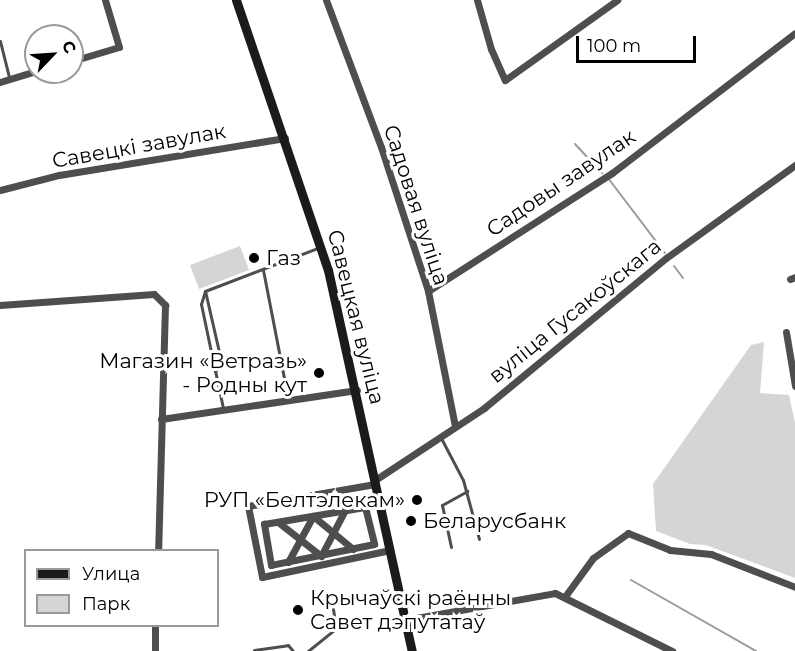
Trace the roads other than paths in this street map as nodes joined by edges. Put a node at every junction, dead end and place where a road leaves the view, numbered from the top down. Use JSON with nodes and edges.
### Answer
{"nodes":[{"id":1,"x":105,"y":0,"type":"edge"},
{"id":2,"x":236,"y":0,"type":"edge"},
{"id":3,"x":326,"y":0,"type":"edge"},
{"id":4,"x":477,"y":0,"type":"edge"},
{"id":5,"x":617,"y":0,"type":"edge"},
{"id":6,"x":795,"y":33,"type":"edge"},
{"id":7,"x":0,"y":41,"type":"edge"},
{"id":8,"x":84,"y":57,"type":"edge"},
{"id":9,"x":24,"y":75,"type":"edge"},
{"id":10,"x":10,"y":79,"type":"junction"},
{"id":11,"x":0,"y":82,"type":"edge"},
{"id":12,"x":285,"y":138,"type":"junction"},
{"id":13,"x":795,"y":165,"type":"edge"},
{"id":14,"x":0,"y":190,"type":"edge"},
{"id":15,"x":321,"y":247,"type":"junction"},
{"id":16,"x":263,"y":270,"type":"junction"},
{"id":17,"x":205,"y":291,"type":"junction"},
{"id":18,"x":429,"y":291,"type":"junction"},
{"id":19,"x":0,"y":305,"type":"edge"},
{"id":20,"x":786,"y":332,"type":"dead end"},
{"id":21,"x":215,"y":371,"type":"junction"},
{"id":22,"x":795,"y":386,"type":"edge"},
{"id":23,"x":358,"y":390,"type":"junction"},
{"id":24,"x":288,"y":399,"type":"junction"},
{"id":25,"x":224,"y":409,"type":"junction"},
{"id":26,"x":161,"y":419,"type":"junction"},
{"id":27,"x":456,"y":426,"type":"junction"},
{"id":28,"x":440,"y":436,"type":"junction"},
{"id":29,"x":375,"y":482,"type":"junction"},
{"id":30,"x":467,"y":491,"type":"junction"},
{"id":31,"x":345,"y":510,"type":"junction"},
{"id":32,"x":312,"y":516,"type":"junction"},
{"id":33,"x":278,"y":522,"type":"junction"},
{"id":34,"x":333,"y":532,"type":"junction"},
{"id":35,"x":300,"y":539,"type":"junction"},
{"id":36,"x":479,"y":539,"type":"dead end"},
{"id":37,"x":451,"y":547,"type":"dead end"},
{"id":38,"x":158,"y":549,"type":"edge"},
{"id":39,"x":353,"y":549,"type":"junction"},
{"id":40,"x":390,"y":550,"type":"junction"},
{"id":41,"x":321,"y":556,"type":"junction"},
{"id":42,"x":288,"y":562,"type":"junction"},
{"id":43,"x":795,"y":587,"type":"edge"},
{"id":44,"x":566,"y":595,"type":"junction"},
{"id":45,"x":333,"y":609,"type":"dead end"},
{"id":46,"x":405,"y":620,"type":"junction"},
{"id":47,"x":155,"y":627,"type":"edge"},
{"id":48,"x":254,"y":650,"type":"edge"},
{"id":49,"x":155,"y":651,"type":"edge"},
{"id":50,"x":293,"y":651,"type":"edge"},
{"id":51,"x":308,"y":651,"type":"edge"},
{"id":52,"x":412,"y":651,"type":"edge"},
{"id":53,"x":672,"y":651,"type":"edge"}],
"edges":[{"from":1,"to":8,"type":"street"},
{"from":2,"to":12,"type":"street","name":"Савецкая вуліца"},
{"from":3,"to":18,"type":"street","name":"Садовая вуліца"},
{"from":4,"to":5,"type":"street"},
{"from":6,"to":18,"type":"street","name":"Садовы завулак"},
{"from":7,"to":10,"type":"lane"},
{"from":9,"to":10,"type":"street"},
{"from":10,"to":11,"type":"street"},
{"from":12,"to":14,"type":"street","name":"Савецкі завулак"},
{"from":12,"to":15,"type":"street","name":"Савецкая вуліца"},
{"from":13,"to":27,"type":"street","name":"вуліца Гусакоўскага"},
{"from":15,"to":16,"type":"lane"},
{"from":15,"to":23,"type":"street","name":"Савецкая вуліца"},
{"from":16,"to":17,"type":"lane"},
{"from":16,"to":24,"type":"lane"},
{"from":17,"to":21,"type":"lane"},
{"from":17,"to":21,"type":"lane"},
{"from":18,"to":27,"type":"street","name":"Садовая вуліца"},
{"from":19,"to":26,"type":"street"},
{"from":20,"to":22,"type":"street"},
{"from":21,"to":25,"type":"lane"},
{"from":23,"to":24,"type":"street"},
{"from":23,"to":29,"type":"street","name":"Савецкая вуліца"},
{"from":24,"to":25,"type":"street"},
{"from":25,"to":26,"type":"street"},
{"from":26,"to":38,"type":"street"},
{"from":27,"to":28,"type":"street","name":"вуліца Гусакоўскага"},
{"from":28,"to":29,"type":"street","name":"вуліца Гусакоўскага"},
{"from":28,"to":30,"type":"lane"},
{"from":29,"to":40,"type":"street","name":"Савецкая вуліца"},
{"from":29,"to":40,"type":"street"},
{"from":30,"to":36,"type":"lane"},
{"from":30,"to":37,"type":"lane"},
{"from":31,"to":32,"type":"street"},
{"from":31,"to":34,"type":"street"},
{"from":31,"to":39,"type":"street"},
{"from":32,"to":33,"type":"street"},
{"from":32,"to":34,"type":"street"},
{"from":32,"to":35,"type":"street"},
{"from":33,"to":35,"type":"street"},
{"from":33,"to":42,"type":"street"},
{"from":34,"to":39,"type":"street"},
{"from":34,"to":41,"type":"street"},
{"from":35,"to":41,"type":"street"},
{"from":35,"to":42,"type":"street"},
{"from":39,"to":41,"type":"street"},
{"from":40,"to":46,"type":"street","name":"Савецкая вуліца"},
{"from":41,"to":42,"type":"street"},
{"from":43,"to":44,"type":"street"},
{"from":44,"to":46,"type":"street"},
{"from":44,"to":53,"type":"street"},
{"from":45,"to":51,"type":"lane"},
{"from":46,"to":52,"type":"street","name":"Савецкая вуліца"},
{"from":47,"to":49,"type":"street"},
{"from":48,"to":50,"type":"lane"}]}
